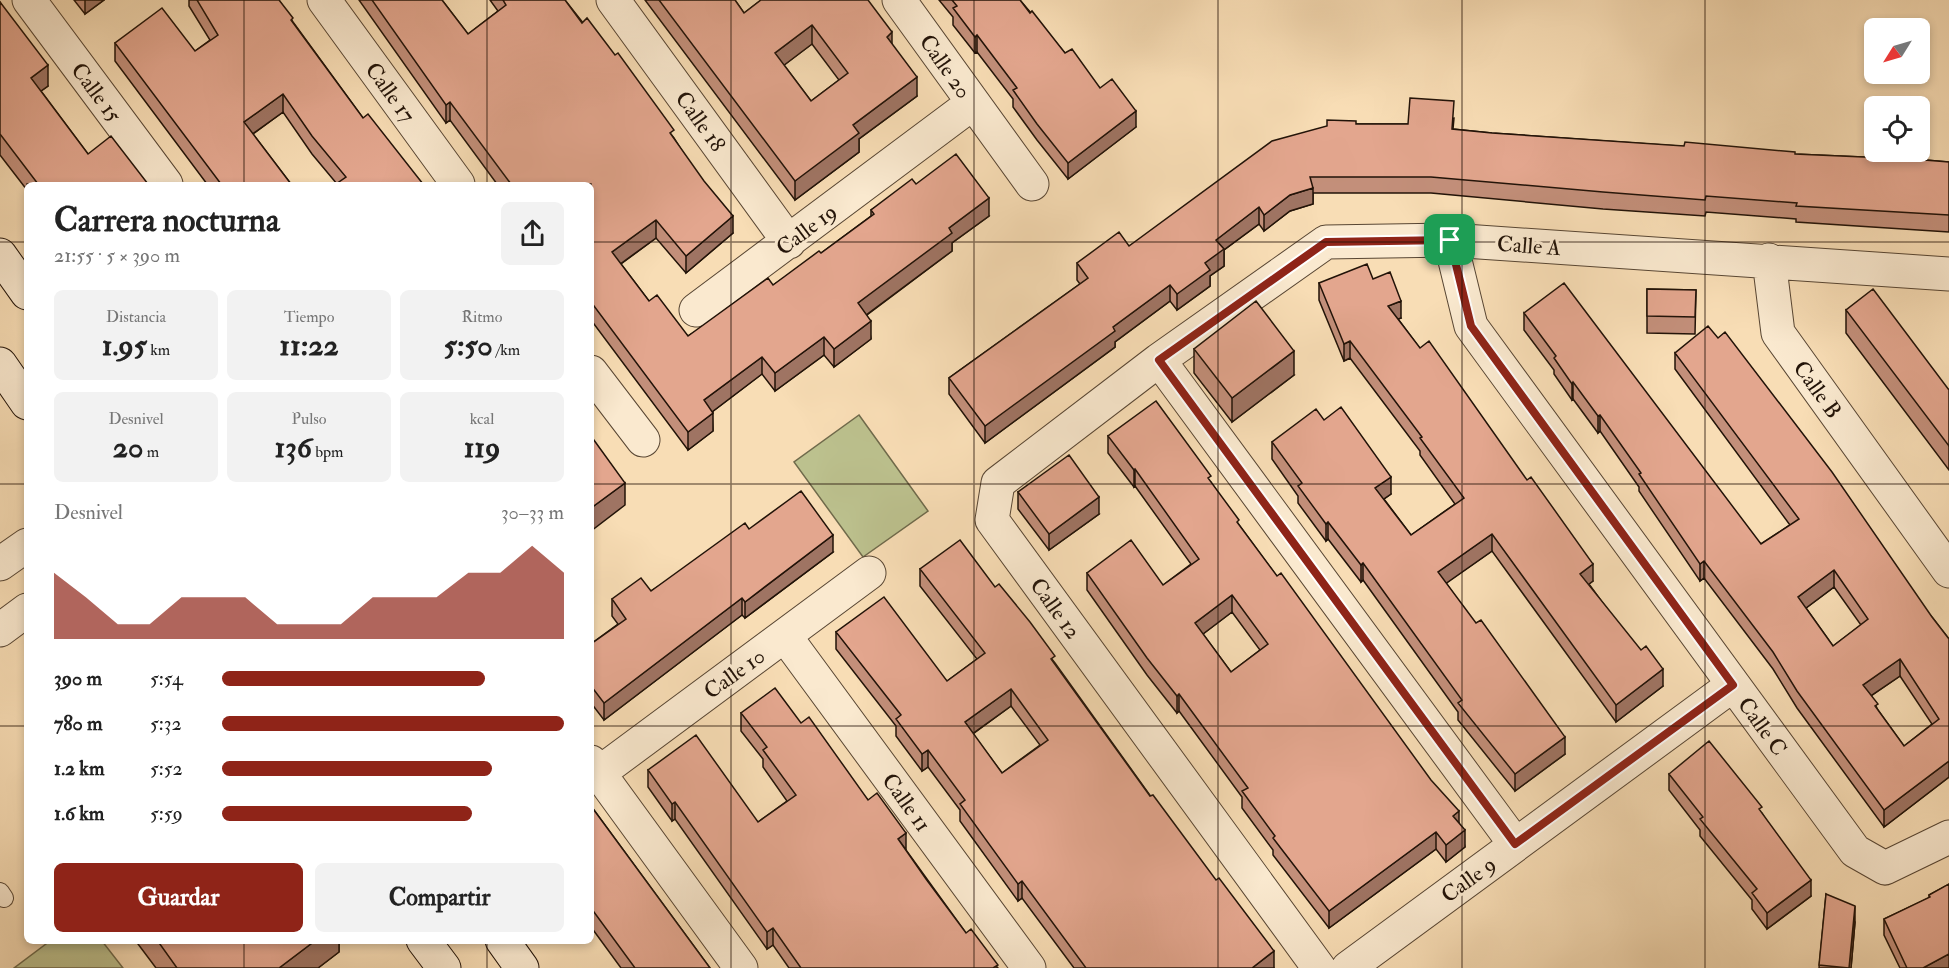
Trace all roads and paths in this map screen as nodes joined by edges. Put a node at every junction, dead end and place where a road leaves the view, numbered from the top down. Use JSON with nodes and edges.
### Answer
{"nodes":[{"id":1,"x":29,"y":0,"type":"edge"},
{"id":2,"x":324,"y":0,"type":"edge"},
{"id":3,"x":613,"y":0,"type":"edge"},
{"id":4,"x":899,"y":0,"type":"edge"},
{"id":5,"x":974,"y":104,"type":"junction"},
{"id":6,"x":916,"y":147,"type":"joint"},
{"id":7,"x":165,"y":182,"type":"edge"},
{"id":8,"x":457,"y":182,"type":"edge"},
{"id":9,"x":1032,"y":184,"type":"dead end"},
{"id":10,"x":1450,"y":240,"type":"junction"},
{"id":11,"x":789,"y":242,"type":"junction"},
{"id":12,"x":0,"y":255,"type":"edge"},
{"id":13,"x":1769,"y":260,"type":"junction"},
{"id":14,"x":1949,"y":274,"type":"edge"},
{"id":15,"x":24,"y":288,"type":"edge"},
{"id":16,"x":1237,"y":305,"type":"joint"},
{"id":17,"x":696,"y":310,"type":"dead end"},
{"id":18,"x":1159,"y":360,"type":"junction"},
{"id":19,"x":0,"y":364,"type":"edge"},
{"id":20,"x":594,"y":380,"type":"edge"},
{"id":21,"x":24,"y":399,"type":"edge"},
{"id":22,"x":643,"y":440,"type":"dead end"},
{"id":23,"x":1949,"y":571,"type":"edge"},
{"id":24,"x":870,"y":573,"type":"dead end"},
{"id":25,"x":24,"y":612,"type":"edge"},
{"id":26,"x":0,"y":630,"type":"edge"},
{"id":27,"x":785,"y":636,"type":"junction"},
{"id":28,"x":1733,"y":685,"type":"junction"},
{"id":29,"x":595,"y":767,"type":"edge"},
{"id":30,"x":1949,"y":837,"type":"edge"},
{"id":31,"x":1515,"y":844,"type":"junction"},
{"id":32,"x":426,"y":944,"type":"edge"},
{"id":33,"x":505,"y":944,"type":"edge"},
{"id":34,"x":444,"y":968,"type":"edge"},
{"id":35,"x":522,"y":968,"type":"edge"},
{"id":36,"x":741,"y":968,"type":"edge"},
{"id":37,"x":1029,"y":968,"type":"edge"},
{"id":38,"x":1318,"y":968,"type":"edge"},
{"id":39,"x":1348,"y":968,"type":"edge"}],
"edges":[{"from":1,"to":7,"type":"street","name":"Calle 15"},
{"from":2,"to":8,"type":"street","name":"Calle 17"},
{"from":3,"to":11,"type":"street","name":"Calle 18"},
{"from":4,"to":5,"type":"street","name":"Calle 20"},
{"from":5,"to":6,"type":"street","name":"Calle 20"},
{"from":5,"to":9,"type":"street"},
{"from":6,"to":11,"type":"street","name":"Calle 19"},
{"from":10,"to":13,"type":"street","name":"Calle A"},
{"from":10,"to":16,"type":"street","name":"Calle A"},
{"from":10,"to":28,"type":"street","name":"Calle C"},
{"from":11,"to":17,"type":"street","name":"Calle 19"},
{"from":12,"to":15,"type":"street"},
{"from":13,"to":14,"type":"street"},
{"from":13,"to":23,"type":"street","name":"Calle B"},
{"from":16,"to":18,"type":"street","name":"Calle 12"},
{"from":18,"to":31,"type":"street"},
{"from":18,"to":38,"type":"street","name":"Calle 12"},
{"from":19,"to":21,"type":"street"},
{"from":20,"to":22,"type":"street"},
{"from":24,"to":27,"type":"street","name":"Calle 10"},
{"from":25,"to":26,"type":"street"},
{"from":27,"to":29,"type":"street","name":"Calle 10"},
{"from":27,"to":37,"type":"street","name":"Calle 11"},
{"from":28,"to":30,"type":"street","name":"Calle C"},
{"from":28,"to":31,"type":"street","name":"Calle 9"},
{"from":29,"to":36,"type":"street","name":"Calle 10"},
{"from":31,"to":39,"type":"street","name":"Calle 9"},
{"from":32,"to":34,"type":"street"},
{"from":33,"to":35,"type":"street"}]}
